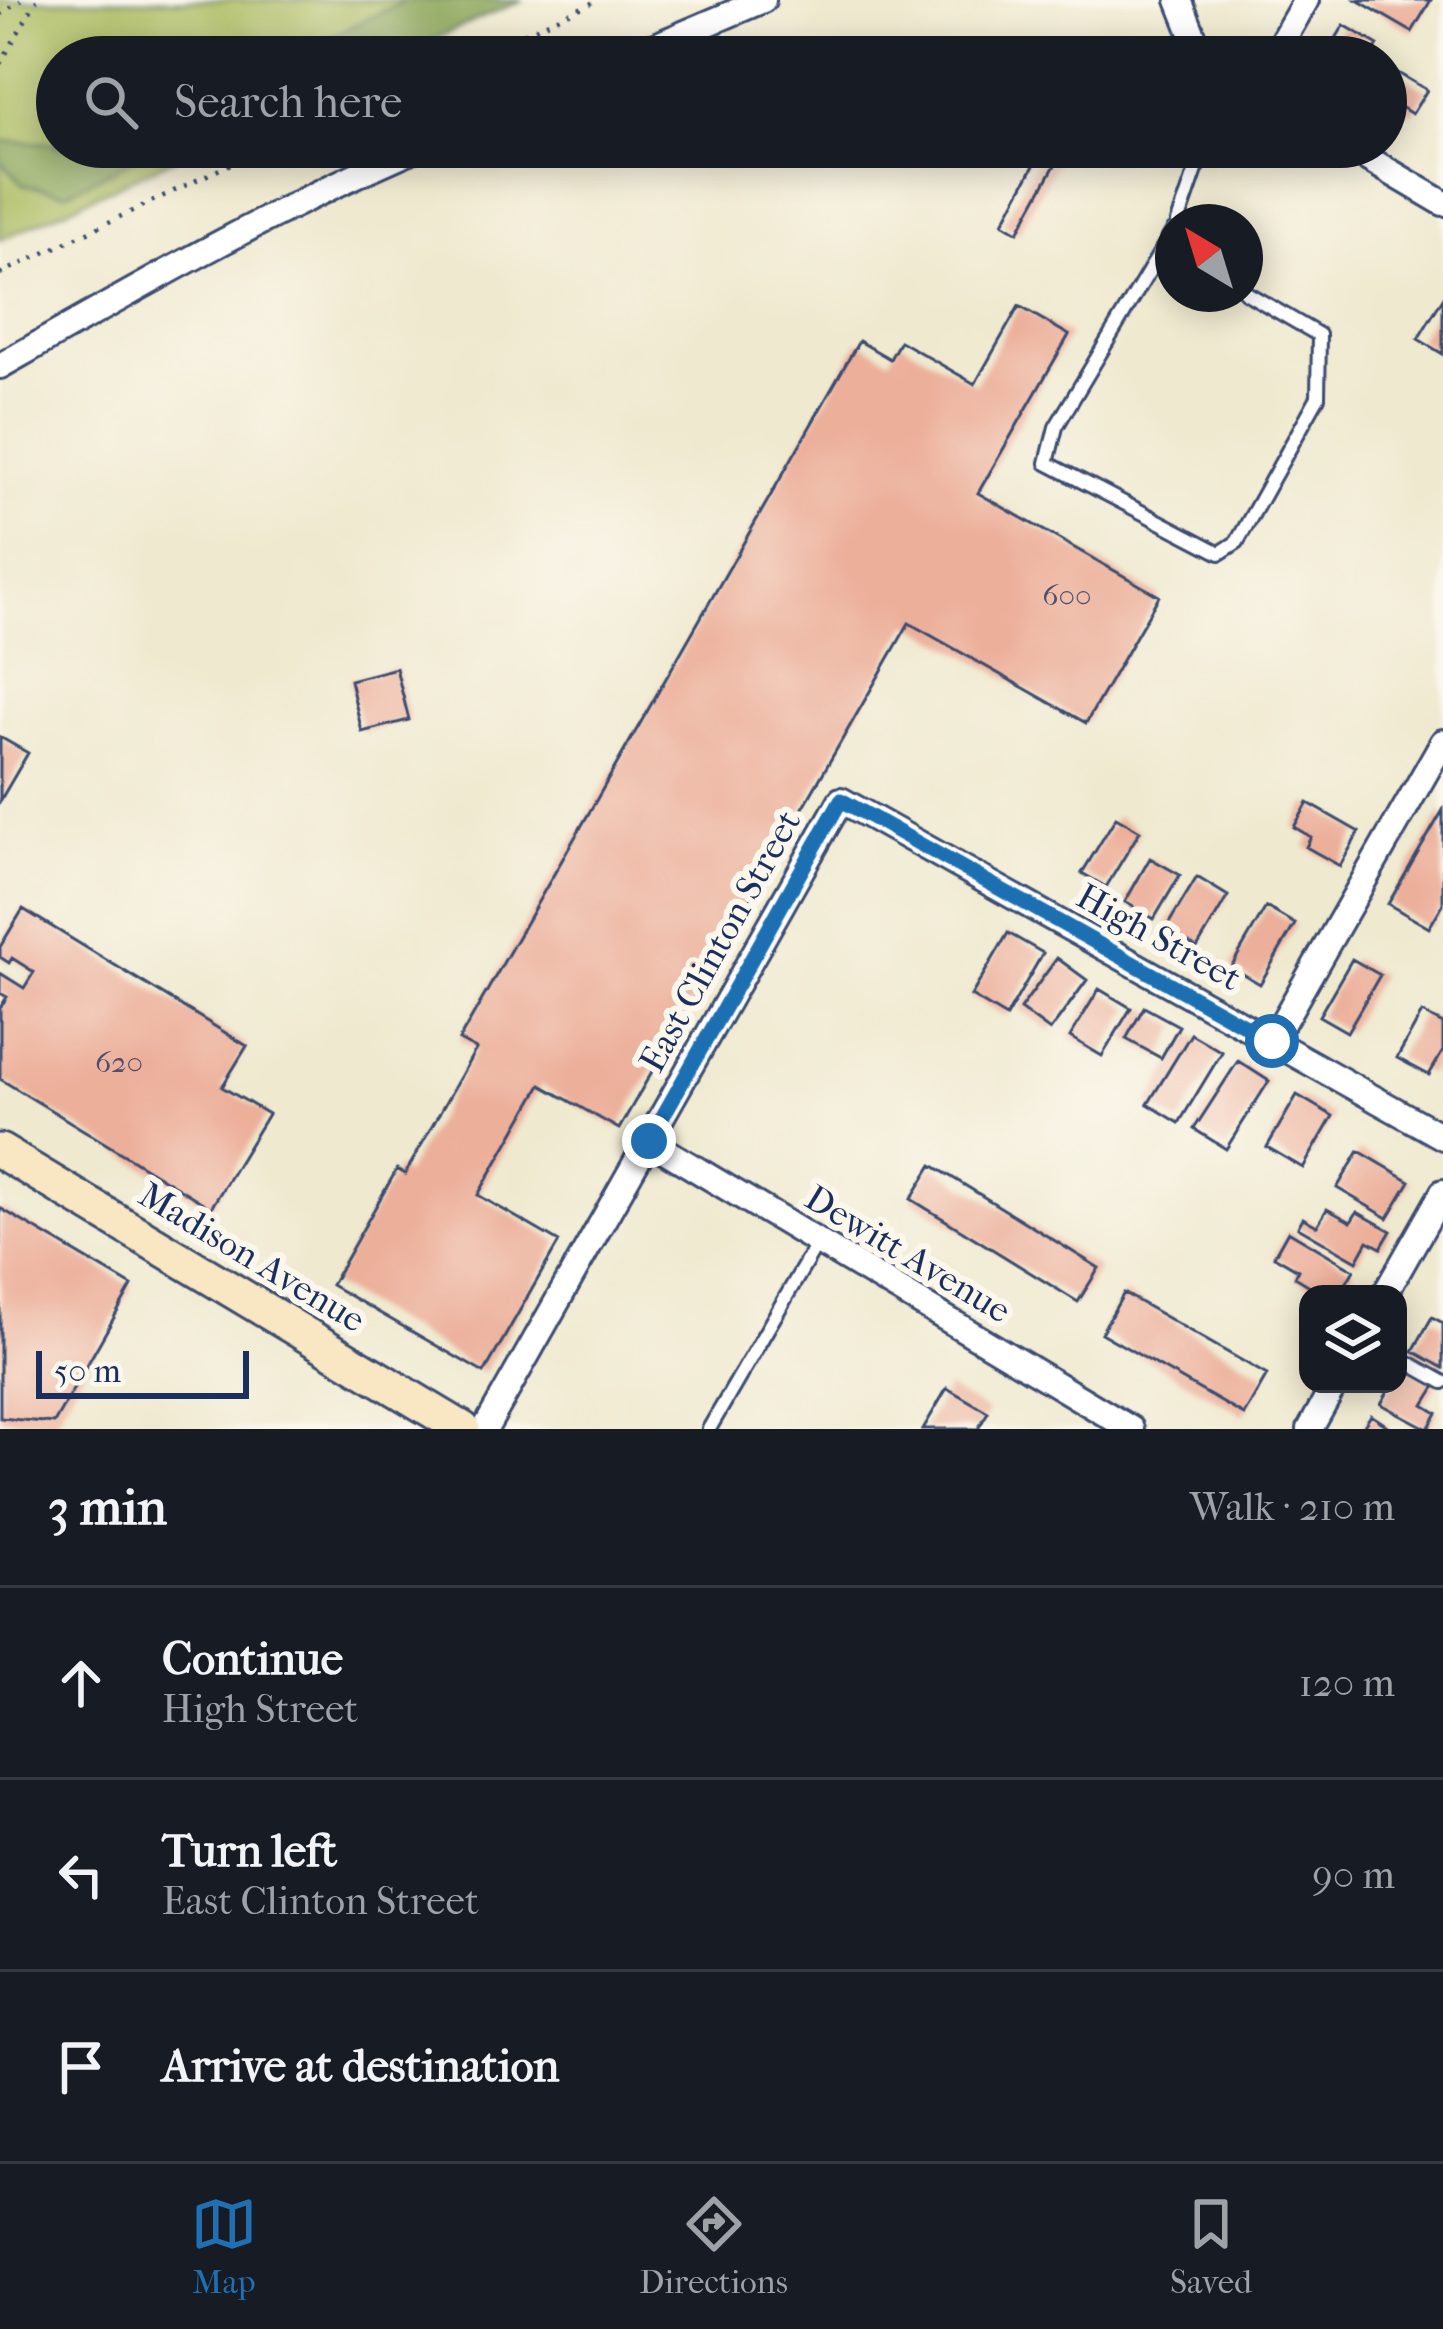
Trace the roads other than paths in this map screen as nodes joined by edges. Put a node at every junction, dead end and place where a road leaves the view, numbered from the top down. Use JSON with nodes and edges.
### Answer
{"nodes":[{"id":1,"x":763,"y":0,"type":"edge"},
{"id":2,"x":1179,"y":0,"type":"edge"},
{"id":3,"x":1306,"y":0,"type":"edge"},
{"id":4,"x":678,"y":36,"type":"edge"},
{"id":5,"x":1193,"y":36,"type":"edge"},
{"id":6,"x":1285,"y":36,"type":"edge"},
{"id":7,"x":370,"y":168,"type":"edge"},
{"id":8,"x":1197,"y":168,"type":"edge"},
{"id":9,"x":1384,"y":168,"type":"edge"},
{"id":10,"x":1443,"y":203,"type":"edge"},
{"id":11,"x":1184,"y":204,"type":"edge"},
{"id":12,"x":1155,"y":270,"type":"edge"},
{"id":13,"x":1263,"y":302,"type":"edge"},
{"id":14,"x":0,"y":366,"type":"edge"},
{"id":15,"x":1443,"y":742,"type":"edge"},
{"id":16,"x":841,"y":800,"type":"joint"},
{"id":17,"x":1272,"y":1041,"type":"junction"},
{"id":18,"x":1443,"y":1137,"type":"edge"},
{"id":19,"x":649,"y":1141,"type":"junction"},
{"id":20,"x":0,"y":1151,"type":"edge"},
{"id":21,"x":1443,"y":1192,"type":"edge"},
{"id":22,"x":818,"y":1242,"type":"junction"},
{"id":23,"x":1390,"y":1285,"type":"edge"},
{"id":24,"x":1407,"y":1362,"type":"edge"},
{"id":25,"x":1443,"y":1382,"type":"edge"},
{"id":26,"x":1330,"y":1393,"type":"edge"},
{"id":27,"x":463,"y":1429,"type":"edge"},
{"id":28,"x":484,"y":1429,"type":"edge"},
{"id":29,"x":709,"y":1429,"type":"edge"},
{"id":30,"x":1131,"y":1429,"type":"edge"},
{"id":31,"x":1310,"y":1429,"type":"edge"}],
"edges":[{"from":1,"to":4,"type":"street"},
{"from":2,"to":5,"type":"street"},
{"from":3,"to":6,"type":"street"},
{"from":7,"to":14,"type":"street"},
{"from":8,"to":11,"type":"lane"},
{"from":9,"to":10,"type":"street"},
{"from":12,"to":13,"type":"lane"},
{"from":15,"to":17,"type":"street"},
{"from":16,"to":17,"type":"street","name":"High Street"},
{"from":16,"to":19,"type":"street","name":"East Clinton Street"},
{"from":17,"to":18,"type":"street","name":"High Street"},
{"from":19,"to":22,"type":"street","name":"Dewitt Avenue"},
{"from":19,"to":28,"type":"street","name":"East Clinton Street"},
{"from":20,"to":27,"type":"main road","name":"Madison Avenue"},
{"from":21,"to":23,"type":"street"},
{"from":22,"to":29,"type":"lane"},
{"from":22,"to":30,"type":"street","name":"Dewitt Avenue"},
{"from":24,"to":25,"type":"lane"},
{"from":26,"to":31,"type":"street"}]}
